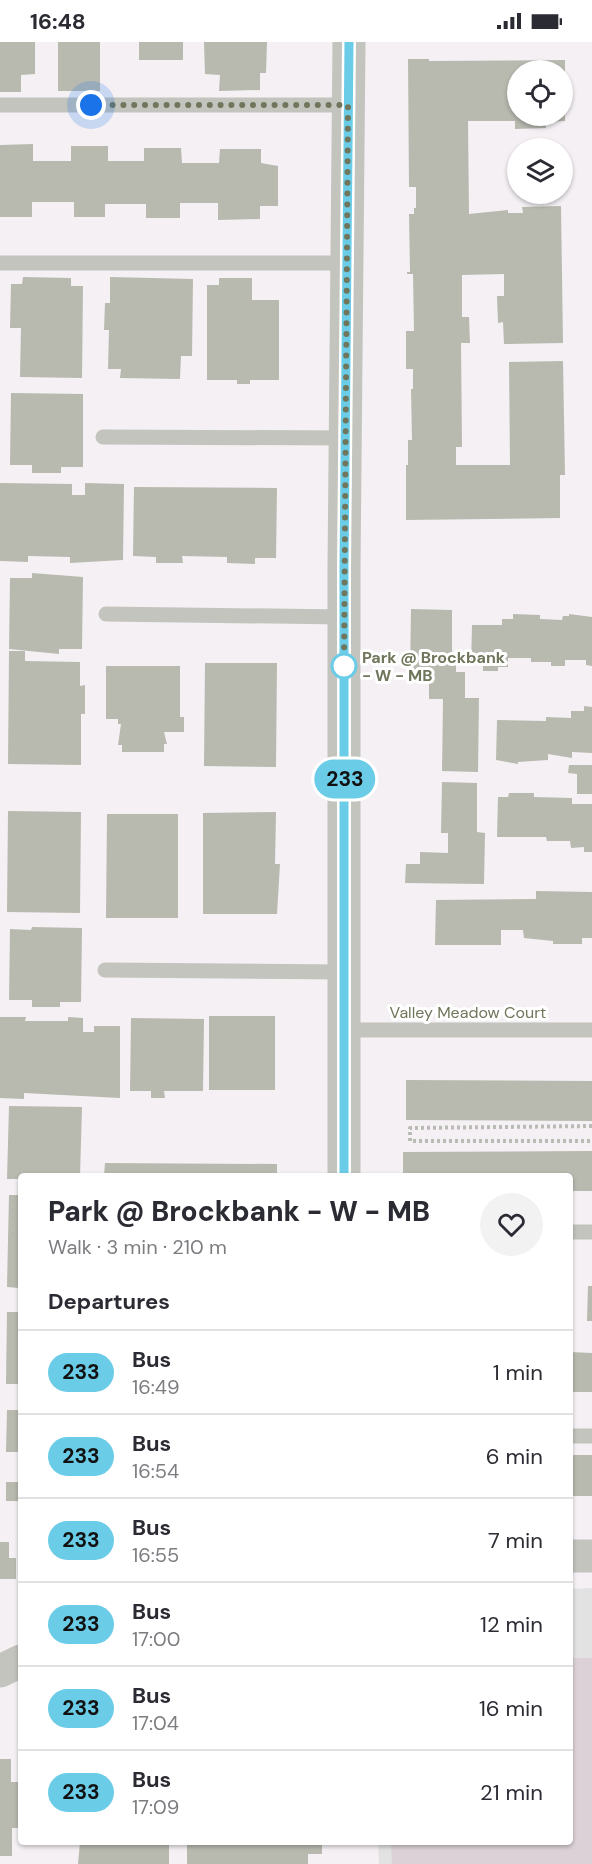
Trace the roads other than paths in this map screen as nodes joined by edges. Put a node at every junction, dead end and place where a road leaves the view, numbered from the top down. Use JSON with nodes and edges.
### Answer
{"nodes":[{"id":1,"x":349,"y":42,"type":"edge"},
{"id":2,"x":0,"y":105,"type":"edge"},
{"id":3,"x":348,"y":105,"type":"junction"},
{"id":4,"x":0,"y":263,"type":"edge"},
{"id":5,"x":347,"y":263,"type":"junction"},
{"id":6,"x":103,"y":437,"type":"dead end"},
{"id":7,"x":346,"y":438,"type":"junction"},
{"id":8,"x":106,"y":615,"type":"dead end"},
{"id":9,"x":344,"y":617,"type":"junction"},
{"id":10,"x":105,"y":970,"type":"dead end"},
{"id":11,"x":345,"y":972,"type":"junction"},
{"id":12,"x":344,"y":1030,"type":"junction"},
{"id":13,"x":592,"y":1030,"type":"edge"},
{"id":14,"x":344,"y":1173,"type":"edge"},
{"id":15,"x":573,"y":1232,"type":"edge"},
{"id":16,"x":592,"y":1232,"type":"edge"},
{"id":17,"x":573,"y":1436,"type":"edge"},
{"id":18,"x":592,"y":1436,"type":"edge"},
{"id":19,"x":573,"y":1556,"type":"edge"},
{"id":20,"x":592,"y":1556,"type":"edge"},
{"id":21,"x":18,"y":1662,"type":"edge"},
{"id":22,"x":0,"y":1671,"type":"edge"}],
"edges":[{"from":1,"to":3,"type":"street"},
{"from":2,"to":3,"type":"lane"},
{"from":3,"to":5,"type":"street"},
{"from":4,"to":5,"type":"lane"},
{"from":5,"to":7,"type":"street"},
{"from":6,"to":7,"type":"lane"},
{"from":7,"to":9,"type":"street"},
{"from":8,"to":9,"type":"lane"},
{"from":9,"to":11,"type":"street"},
{"from":10,"to":11,"type":"lane"},
{"from":11,"to":12,"type":"street"},
{"from":12,"to":13,"type":"lane","name":"Valley Meadow Court"},
{"from":12,"to":14,"type":"street"},
{"from":15,"to":16,"type":"lane"},
{"from":17,"to":18,"type":"lane"},
{"from":19,"to":20,"type":"street"},
{"from":21,"to":22,"type":"street"}]}
